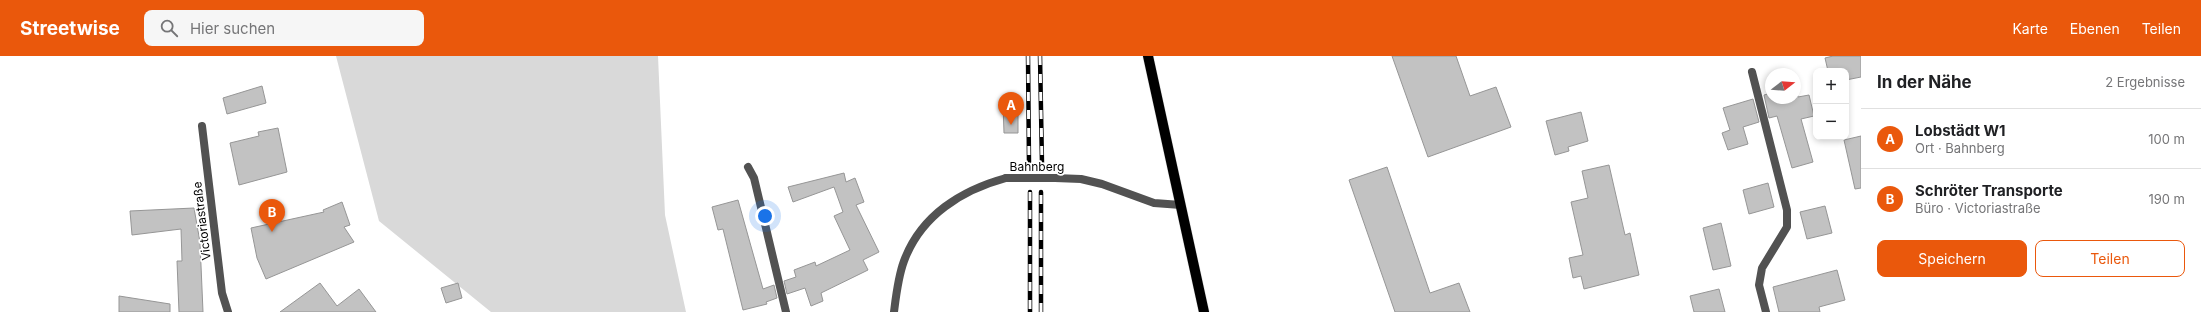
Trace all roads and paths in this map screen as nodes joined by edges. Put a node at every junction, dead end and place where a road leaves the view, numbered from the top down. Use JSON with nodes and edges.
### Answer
{"nodes":[{"id":1,"x":1148,"y":56,"type":"edge"},
{"id":2,"x":1752,"y":72,"type":"dead end"},
{"id":3,"x":202,"y":126,"type":"dead end"},
{"id":4,"x":748,"y":167,"type":"dead end"},
{"id":5,"x":1181,"y":205,"type":"junction"},
{"id":6,"x":228,"y":312,"type":"edge"},
{"id":7,"x":786,"y":312,"type":"edge"},
{"id":8,"x":894,"y":312,"type":"edge"},
{"id":9,"x":1204,"y":312,"type":"edge"},
{"id":10,"x":1766,"y":312,"type":"edge"}],
"edges":[{"from":1,"to":5,"type":"main road"},
{"from":2,"to":10,"type":"street"},
{"from":3,"to":6,"type":"street","name":"Victoriastraße"},
{"from":4,"to":7,"type":"street"},
{"from":5,"to":8,"type":"street","name":"Bahnberg","bridge":true},
{"from":5,"to":9,"type":"main road"}]}
